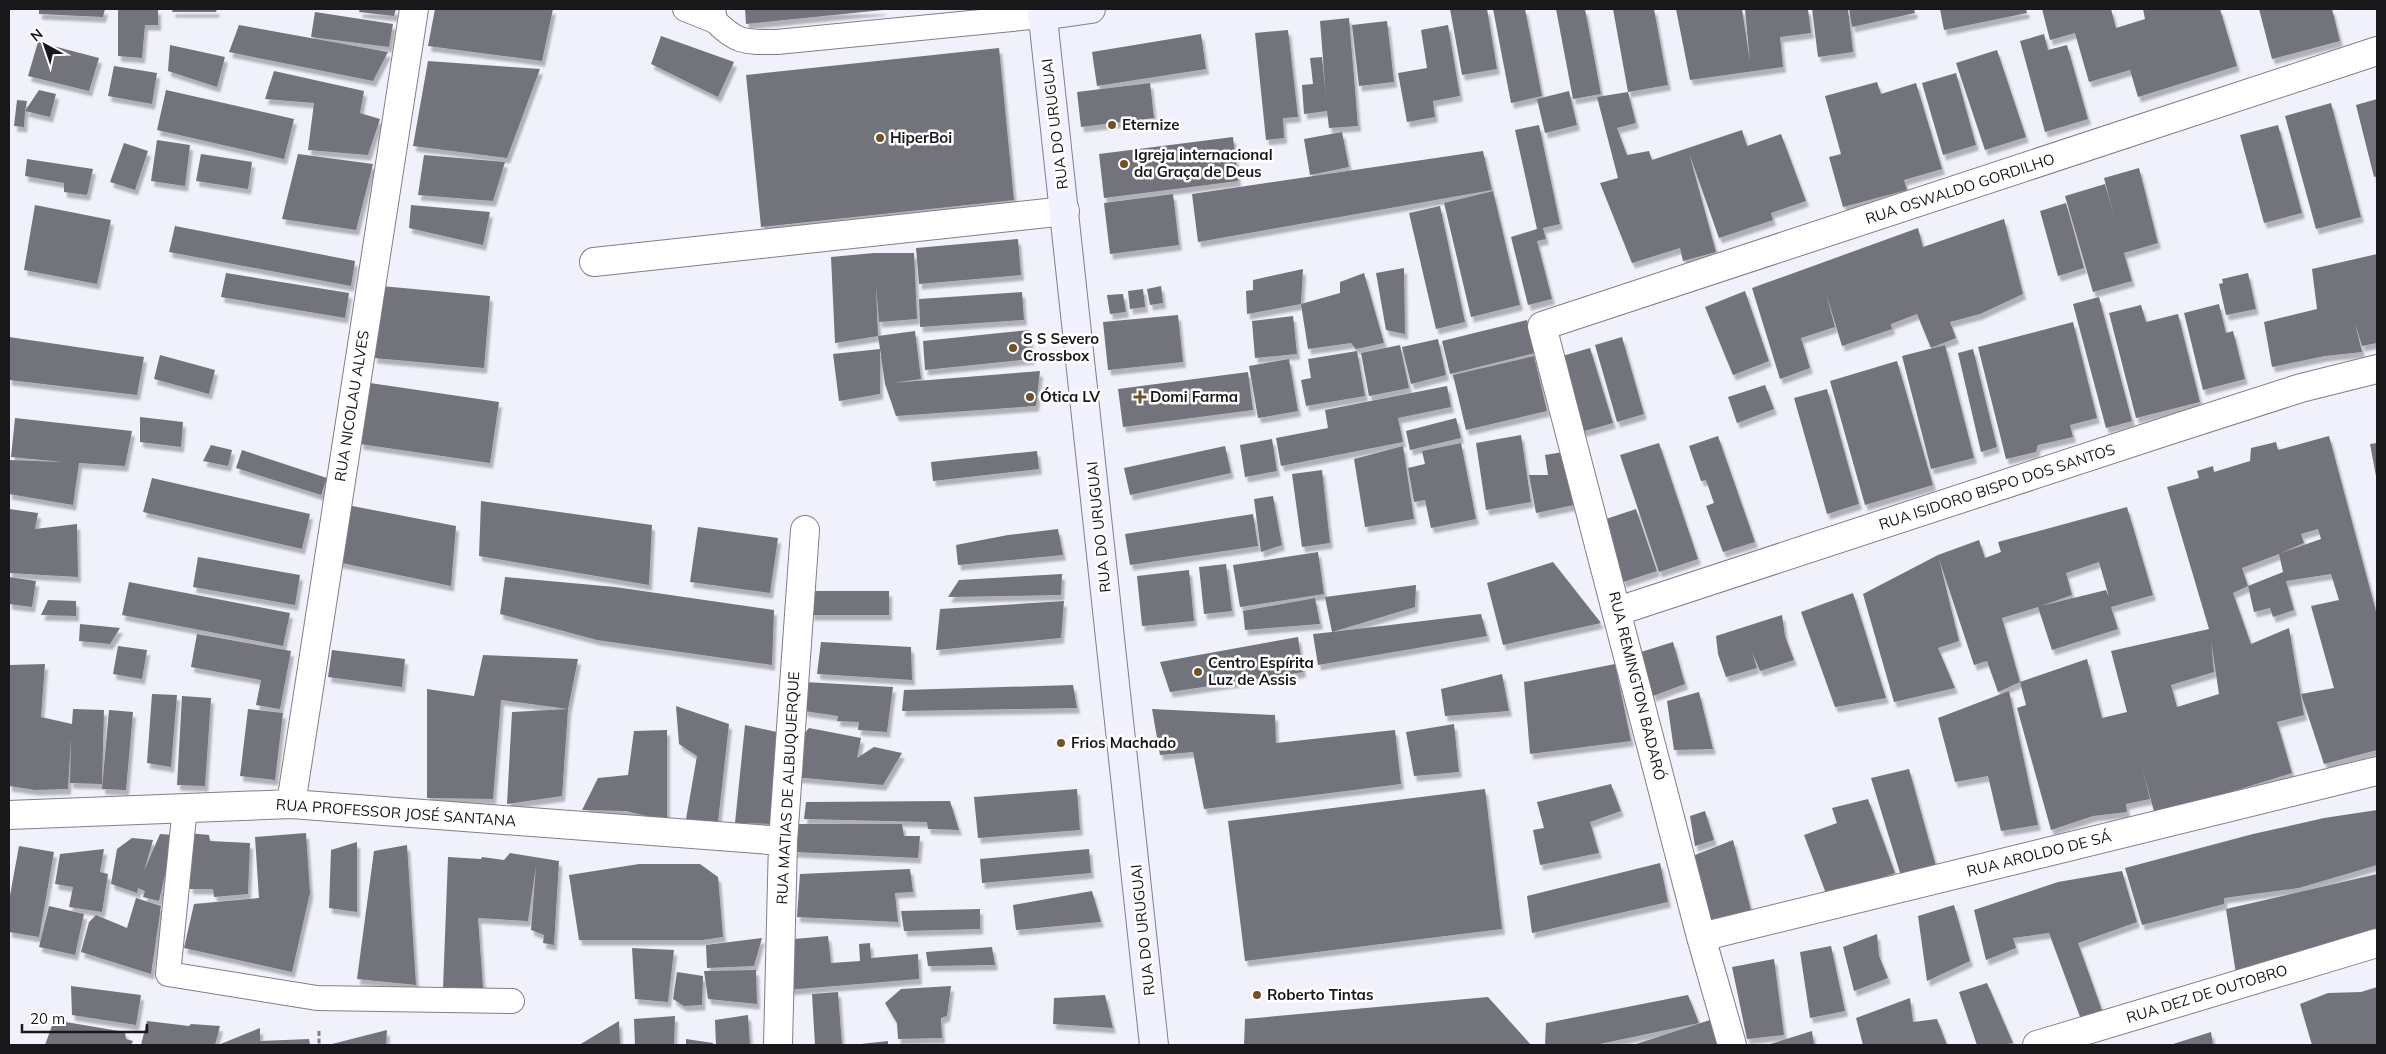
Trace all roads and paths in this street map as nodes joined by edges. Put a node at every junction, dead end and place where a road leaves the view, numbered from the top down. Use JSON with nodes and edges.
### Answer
{"nodes":[{"id":1,"x":414,"y":9,"type":"edge"},
{"id":2,"x":685,"y":9,"type":"edge"},
{"id":3,"x":1091,"y":9,"type":"edge"},
{"id":4,"x":1042,"y":12,"type":"edge"},
{"id":5,"x":714,"y":15,"type":"edge"},
{"id":6,"x":2377,"y":51,"type":"edge"},
{"id":7,"x":1065,"y":211,"type":"junction"},
{"id":8,"x":594,"y":262,"type":"dead end"},
{"id":9,"x":1542,"y":326,"type":"joint"},
{"id":10,"x":2377,"y":369,"type":"edge"},
{"id":11,"x":805,"y":530,"type":"dead end"},
{"id":12,"x":1618,"y":611,"type":"junction"},
{"id":13,"x":2377,"y":770,"type":"edge"},
{"id":14,"x":291,"y":804,"type":"junction"},
{"id":15,"x":185,"y":807,"type":"junction"},
{"id":16,"x":9,"y":815,"type":"edge"},
{"id":17,"x":783,"y":841,"type":"junction"},
{"id":18,"x":1701,"y":937,"type":"junction"},
{"id":19,"x":2377,"y":944,"type":"edge"},
{"id":20,"x":512,"y":1000,"type":"dead end"},
{"id":21,"x":778,"y":1045,"type":"edge"},
{"id":22,"x":1154,"y":1045,"type":"edge"},
{"id":23,"x":1732,"y":1045,"type":"edge"},
{"id":24,"x":2037,"y":1045,"type":"edge"}],
"edges":[{"from":1,"to":14,"type":"street","name":"RUA NICOLAU ALVES"},
{"from":2,"to":5,"type":"lane"},
{"from":3,"to":4,"type":"street"},
{"from":4,"to":5,"type":"lane"},
{"from":4,"to":7,"type":"street","name":"RUA DO URUGUAI"},
{"from":6,"to":9,"type":"street","name":"RUA OSWALDO GORDILHO"},
{"from":7,"to":8,"type":"street"},
{"from":7,"to":22,"type":"street","name":"RUA DO URUGUAI"},
{"from":9,"to":12,"type":"street","name":"RUA REMINGTON BADARÓ"},
{"from":10,"to":12,"type":"street","name":"RUA ISIDORO BISPO DOS SANTOS"},
{"from":11,"to":17,"type":"street","name":"RUA MATIAS DE ALBUQUERQUE"},
{"from":12,"to":18,"type":"street","name":"RUA REMINGTON BADARÓ"},
{"from":13,"to":18,"type":"street","name":"RUA AROLDO DE SÁ"},
{"from":14,"to":15,"type":"street","name":"RUA PROFESSOR JOSÉ SANTANA"},
{"from":14,"to":17,"type":"street","name":"RUA PROFESSOR JOSÉ SANTANA"},
{"from":15,"to":16,"type":"street","name":"RUA PROFESSOR JOSÉ SANTANA"},
{"from":15,"to":20,"type":"lane"},
{"from":17,"to":21,"type":"street","name":"RUA MATIAS DE ALBUQUERQUE"},
{"from":18,"to":23,"type":"street","name":"RUA REMINGTON BADARÓ"},
{"from":19,"to":24,"type":"street","name":"RUA DEZ DE OUTOBRO"}]}
